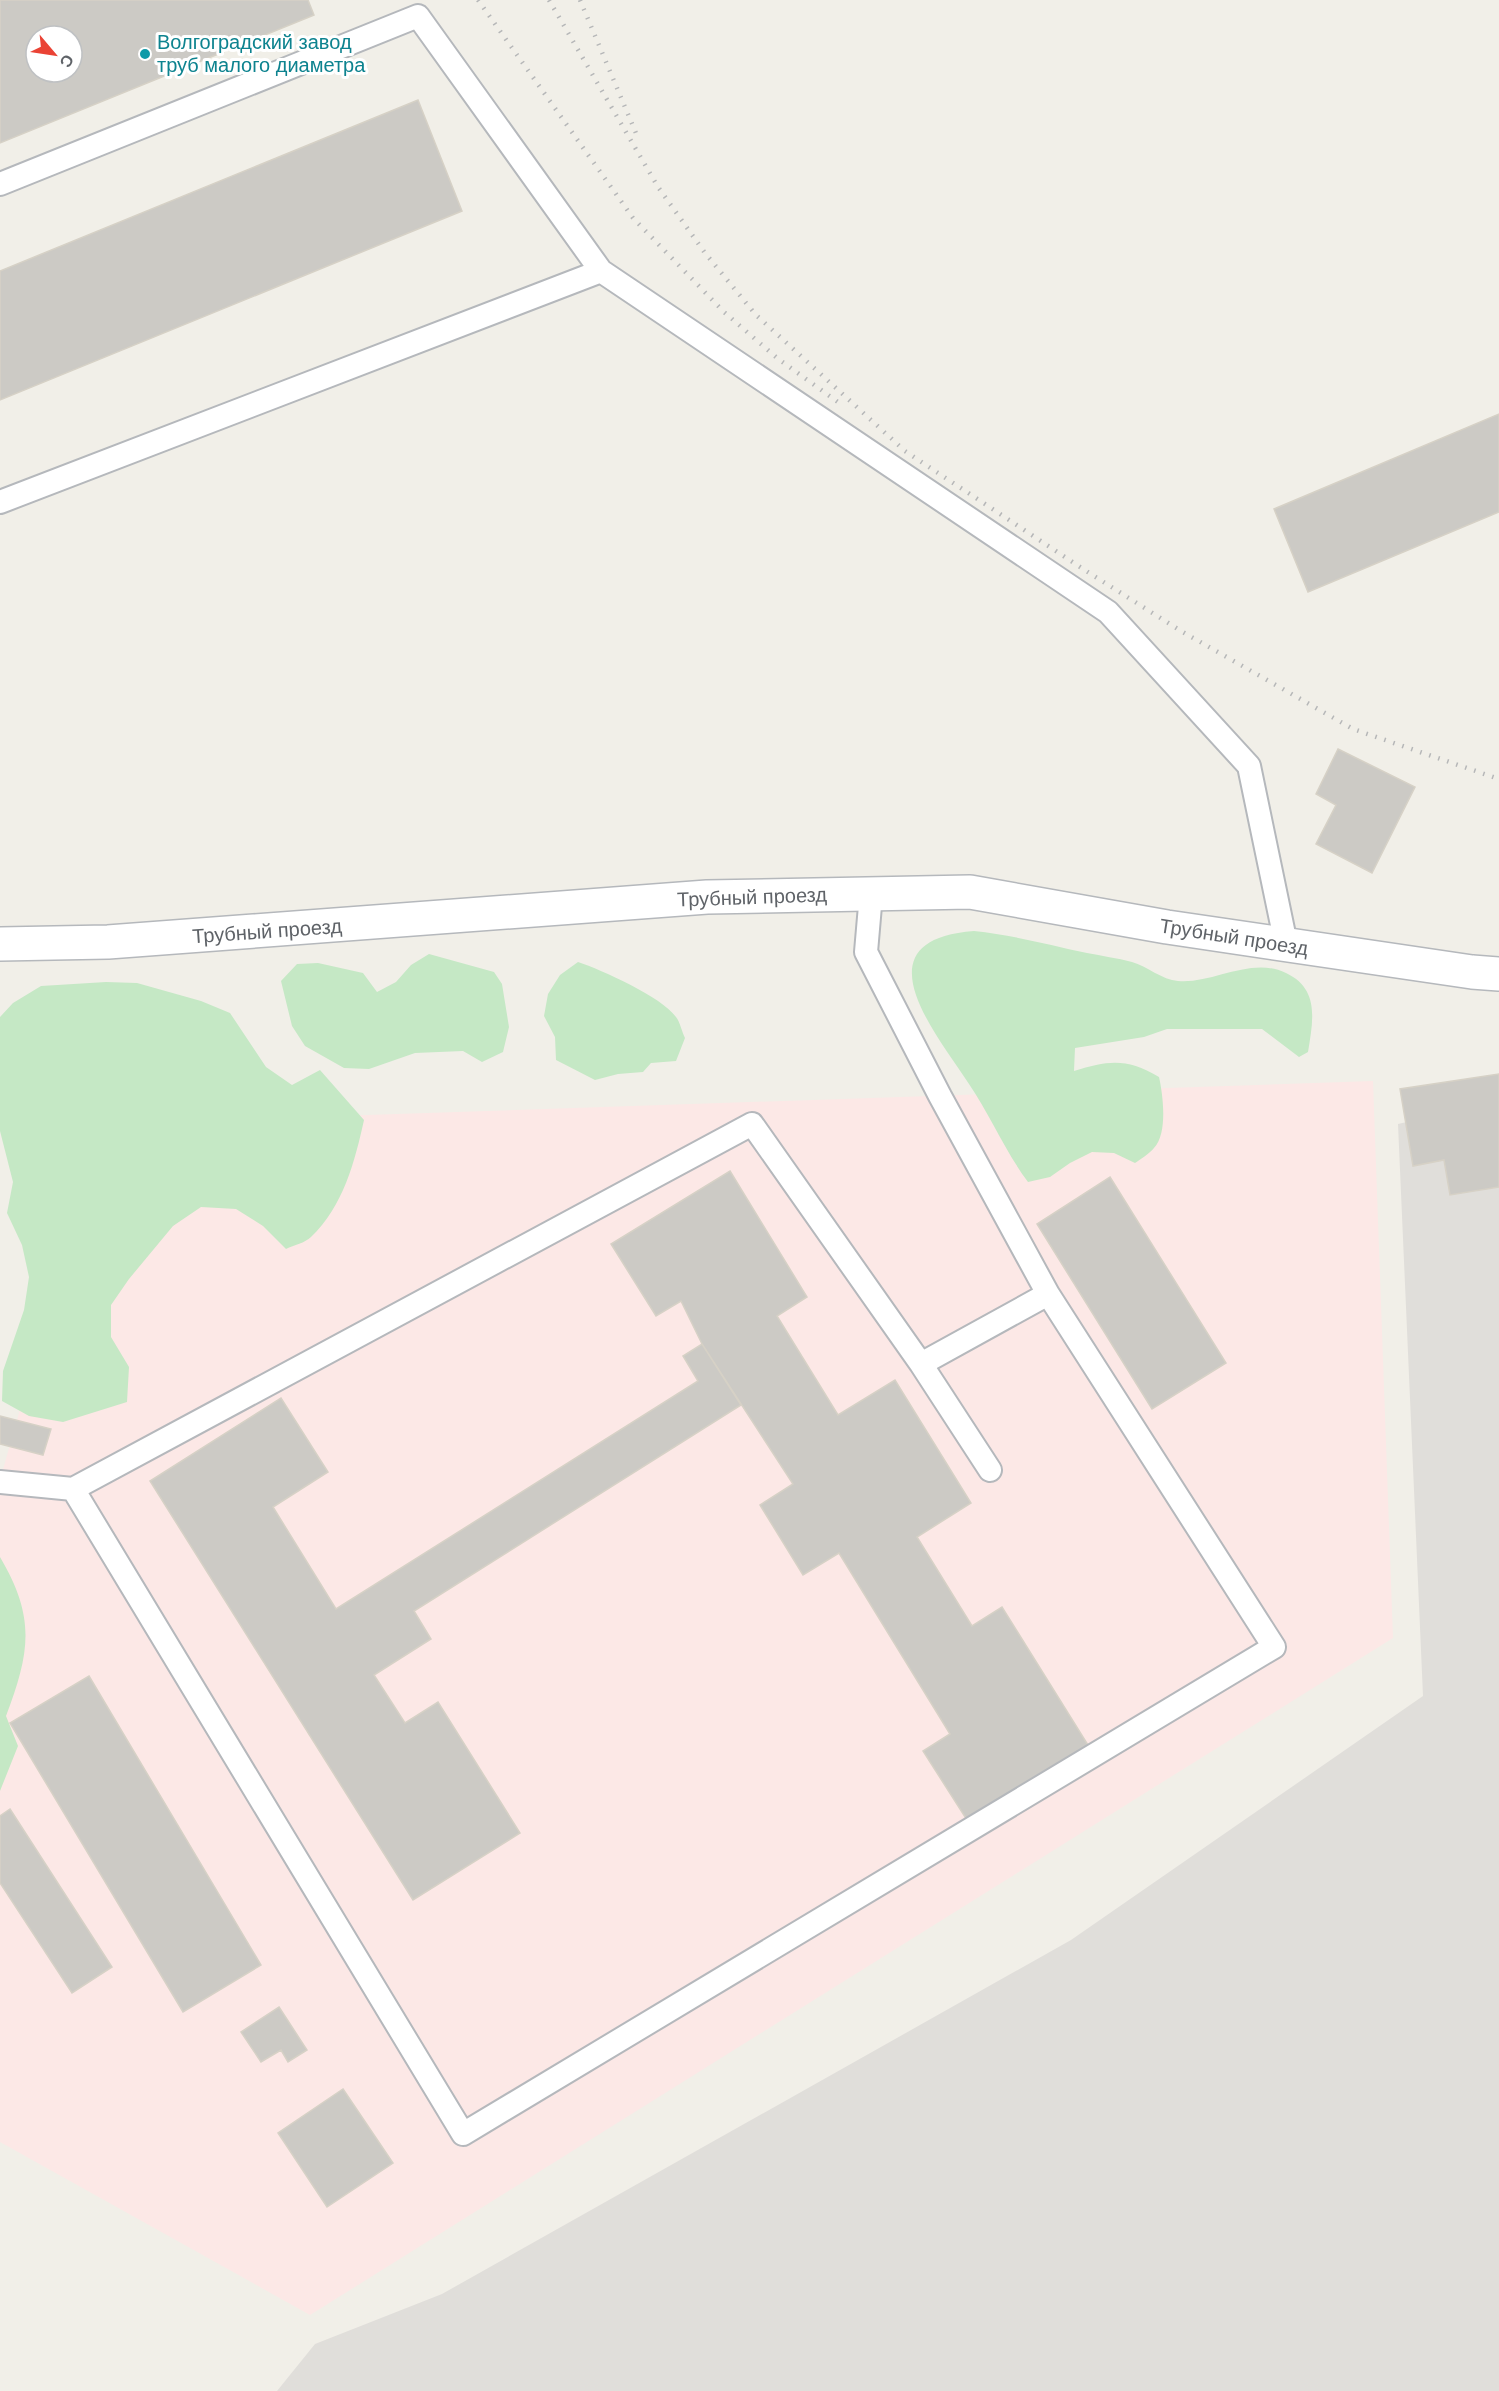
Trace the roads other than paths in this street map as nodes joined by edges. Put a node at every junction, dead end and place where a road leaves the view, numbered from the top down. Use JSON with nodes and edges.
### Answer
{"nodes":[{"id":1,"x":412,"y":8,"type":"edge"},
{"id":2,"x":0,"y":184,"type":"edge"},
{"id":3,"x":601,"y":271,"type":"junction"},
{"id":4,"x":0,"y":502,"type":"edge"},
{"id":5,"x":871,"y":894,"type":"junction"},
{"id":6,"x":0,"y":944,"type":"edge"},
{"id":7,"x":1286,"y":944,"type":"junction"},
{"id":8,"x":1499,"y":974,"type":"edge"},
{"id":9,"x":1048,"y":1294,"type":"junction"},
{"id":10,"x":921,"y":1364,"type":"junction"},
{"id":11,"x":990,"y":1470,"type":"dead end"},
{"id":12,"x":0,"y":1482,"type":"edge"},
{"id":13,"x":73,"y":1489,"type":"junction"}],
"edges":[{"from":1,"to":2,"type":"lane"},
{"from":1,"to":3,"type":"lane"},
{"from":3,"to":4,"type":"lane"},
{"from":3,"to":7,"type":"lane"},
{"from":5,"to":6,"type":"street","name":"Трубный проезд"},
{"from":5,"to":7,"type":"street","name":"Трубный проезд"},
{"from":5,"to":9,"type":"lane"},
{"from":7,"to":8,"type":"street","name":"Трубный проезд"},
{"from":9,"to":10,"type":"lane"},
{"from":9,"to":13,"type":"lane"},
{"from":10,"to":11,"type":"lane"},
{"from":10,"to":13,"type":"lane"},
{"from":12,"to":13,"type":"lane"}]}
